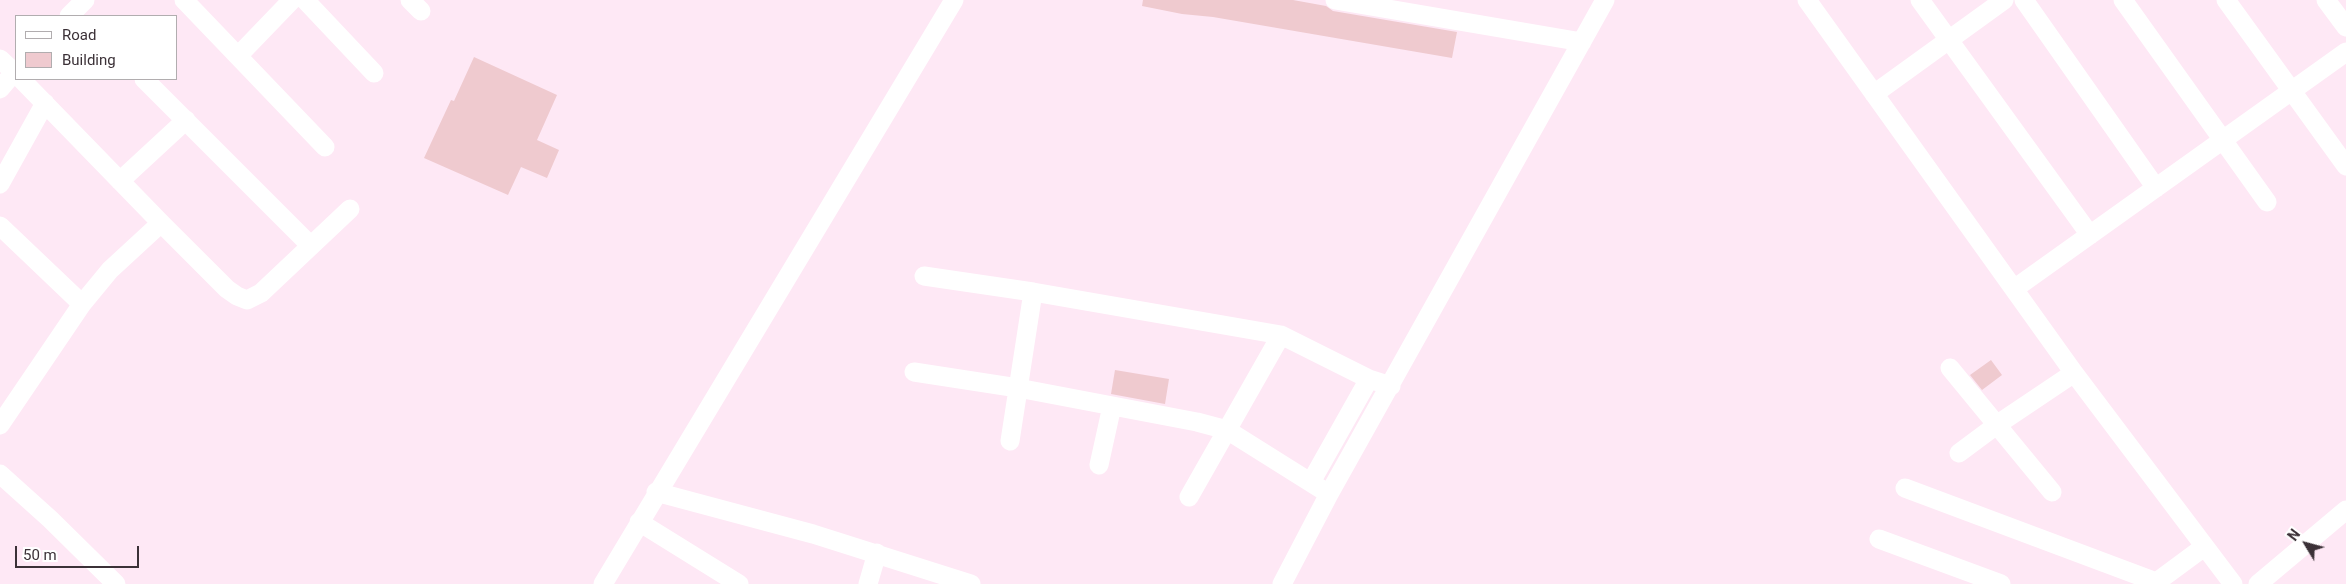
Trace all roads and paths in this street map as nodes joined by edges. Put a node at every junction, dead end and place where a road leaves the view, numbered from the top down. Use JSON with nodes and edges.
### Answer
{"nodes":[{"id":1,"x":184,"y":0,"type":"edge"},
{"id":2,"x":292,"y":0,"type":"edge"},
{"id":3,"x":305,"y":0,"type":"edge"},
{"id":4,"x":954,"y":0,"type":"edge"},
{"id":5,"x":1335,"y":0,"type":"edge"},
{"id":6,"x":1605,"y":0,"type":"edge"},
{"id":7,"x":1808,"y":0,"type":"edge"},
{"id":8,"x":1920,"y":0,"type":"edge"},
{"id":9,"x":2004,"y":0,"type":"edge"},
{"id":10,"x":2024,"y":0,"type":"edge"},
{"id":11,"x":2123,"y":0,"type":"edge"},
{"id":12,"x":2226,"y":0,"type":"edge"},
{"id":13,"x":2326,"y":0,"type":"edge"},
{"id":14,"x":2346,"y":27,"type":"edge"},
{"id":15,"x":1949,"y":40,"type":"junction"},
{"id":16,"x":1582,"y":42,"type":"junction"},
{"id":17,"x":2346,"y":52,"type":"edge"},
{"id":18,"x":238,"y":56,"type":"junction"},
{"id":19,"x":0,"y":59,"type":"edge"},
{"id":20,"x":15,"y":72,"type":"edge"},
{"id":21,"x":374,"y":73,"type":"dead end"},
{"id":22,"x":15,"y":76,"type":"edge"},
{"id":23,"x":23,"y":80,"type":"edge"},
{"id":24,"x":145,"y":80,"type":"edge"},
{"id":25,"x":0,"y":89,"type":"edge"},
{"id":26,"x":2292,"y":91,"type":"junction"},
{"id":27,"x":1874,"y":94,"type":"junction"},
{"id":28,"x":45,"y":103,"type":"junction"},
{"id":29,"x":186,"y":120,"type":"junction"},
{"id":30,"x":2223,"y":140,"type":"junction"},
{"id":31,"x":325,"y":147,"type":"dead end"},
{"id":32,"x":2346,"y":166,"type":"edge"},
{"id":33,"x":120,"y":181,"type":"junction"},
{"id":34,"x":0,"y":184,"type":"edge"},
{"id":35,"x":2156,"y":188,"type":"junction"},
{"id":36,"x":2268,"y":202,"type":"dead end"},
{"id":37,"x":350,"y":209,"type":"dead end"},
{"id":38,"x":161,"y":223,"type":"junction"},
{"id":39,"x":0,"y":226,"type":"edge"},
{"id":40,"x":2090,"y":235,"type":"junction"},
{"id":41,"x":310,"y":246,"type":"junction"},
{"id":42,"x":924,"y":276,"type":"dead end"},
{"id":43,"x":2014,"y":289,"type":"junction"},
{"id":44,"x":1033,"y":292,"type":"junction"},
{"id":45,"x":82,"y":304,"type":"junction"},
{"id":46,"x":1281,"y":335,"type":"junction"},
{"id":47,"x":1950,"y":368,"type":"dead end"},
{"id":48,"x":914,"y":372,"type":"dead end"},
{"id":49,"x":2074,"y":373,"type":"junction"},
{"id":50,"x":1369,"y":379,"type":"junction"},
{"id":51,"x":1391,"y":386,"type":"junction"},
{"id":52,"x":1018,"y":388,"type":"junction"},
{"id":53,"x":1112,"y":406,"type":"junction"},
{"id":54,"x":1998,"y":424,"type":"junction"},
{"id":55,"x":0,"y":425,"type":"edge"},
{"id":56,"x":1226,"y":430,"type":"junction"},
{"id":57,"x":1010,"y":441,"type":"dead end"},
{"id":58,"x":1959,"y":453,"type":"dead end"},
{"id":59,"x":1099,"y":465,"type":"dead end"},
{"id":60,"x":0,"y":474,"type":"edge"},
{"id":61,"x":1311,"y":482,"type":"junction"},
{"id":62,"x":1905,"y":488,"type":"dead end"},
{"id":63,"x":656,"y":492,"type":"junction"},
{"id":64,"x":2052,"y":492,"type":"dead end"},
{"id":65,"x":1329,"y":494,"type":"junction"},
{"id":66,"x":1189,"y":497,"type":"dead end"},
{"id":67,"x":2346,"y":510,"type":"edge"},
{"id":68,"x":639,"y":522,"type":"junction"},
{"id":69,"x":1879,"y":539,"type":"dead end"},
{"id":70,"x":2204,"y":547,"type":"junction"},
{"id":71,"x":877,"y":553,"type":"junction"},
{"id":72,"x":2155,"y":583,"type":"edge"},
{"id":73,"x":116,"y":584,"type":"edge"},
{"id":74,"x":602,"y":584,"type":"edge"},
{"id":75,"x":739,"y":584,"type":"edge"},
{"id":76,"x":868,"y":584,"type":"edge"},
{"id":77,"x":971,"y":584,"type":"edge"},
{"id":78,"x":1282,"y":584,"type":"edge"},
{"id":79,"x":2001,"y":584,"type":"edge"},
{"id":80,"x":2233,"y":584,"type":"edge"},
{"id":81,"x":2258,"y":584,"type":"edge"}],
"edges":[{"from":1,"to":18,"type":"street"},
{"from":2,"to":18,"type":"street"},
{"from":3,"to":21,"type":"street"},
{"from":4,"to":63,"type":"street"},
{"from":5,"to":16,"type":"street"},
{"from":6,"to":16,"type":"street"},
{"from":7,"to":27,"type":"street"},
{"from":8,"to":15,"type":"street"},
{"from":9,"to":15,"type":"street"},
{"from":10,"to":35,"type":"street"},
{"from":11,"to":30,"type":"street"},
{"from":12,"to":26,"type":"street"},
{"from":13,"to":14,"type":"street"},
{"from":15,"to":27,"type":"street"},
{"from":15,"to":40,"type":"street"},
{"from":16,"to":51,"type":"street"},
{"from":17,"to":26,"type":"street"},
{"from":18,"to":31,"type":"street"},
{"from":19,"to":20,"type":"street"},
{"from":22,"to":25,"type":"street"},
{"from":23,"to":28,"type":"street"},
{"from":24,"to":29,"type":"street"},
{"from":26,"to":30,"type":"street"},
{"from":26,"to":32,"type":"street"},
{"from":27,"to":43,"type":"street"},
{"from":28,"to":33,"type":"street"},
{"from":28,"to":34,"type":"street"},
{"from":29,"to":33,"type":"street"},
{"from":29,"to":41,"type":"street"},
{"from":30,"to":35,"type":"street"},
{"from":30,"to":36,"type":"street"},
{"from":33,"to":38,"type":"street"},
{"from":35,"to":40,"type":"street"},
{"from":37,"to":41,"type":"street"},
{"from":38,"to":41,"type":"street"},
{"from":38,"to":45,"type":"street"},
{"from":39,"to":45,"type":"street"},
{"from":40,"to":43,"type":"street"},
{"from":42,"to":44,"type":"street"},
{"from":43,"to":49,"type":"street"},
{"from":44,"to":46,"type":"street"},
{"from":44,"to":52,"type":"street"},
{"from":45,"to":55,"type":"street"},
{"from":46,"to":50,"type":"street"},
{"from":46,"to":56,"type":"street"},
{"from":47,"to":54,"type":"street"},
{"from":48,"to":52,"type":"street"},
{"from":49,"to":54,"type":"street"},
{"from":49,"to":70,"type":"street"},
{"from":50,"to":51,"type":"street"},
{"from":50,"to":61,"type":"street"},
{"from":51,"to":65,"type":"street"},
{"from":52,"to":53,"type":"street"},
{"from":52,"to":57,"type":"street"},
{"from":53,"to":56,"type":"street"},
{"from":53,"to":59,"type":"street"},
{"from":54,"to":58,"type":"street"},
{"from":54,"to":64,"type":"street"},
{"from":56,"to":61,"type":"street"},
{"from":56,"to":66,"type":"street"},
{"from":60,"to":73,"type":"street"},
{"from":61,"to":65,"type":"street"},
{"from":62,"to":72,"type":"street"},
{"from":63,"to":68,"type":"street"},
{"from":63,"to":71,"type":"street"},
{"from":65,"to":78,"type":"street"},
{"from":67,"to":81,"type":"street"},
{"from":68,"to":74,"type":"street"},
{"from":68,"to":75,"type":"street"},
{"from":69,"to":79,"type":"street"},
{"from":70,"to":72,"type":"street"},
{"from":70,"to":80,"type":"street"},
{"from":71,"to":76,"type":"street"},
{"from":71,"to":77,"type":"street"}]}
